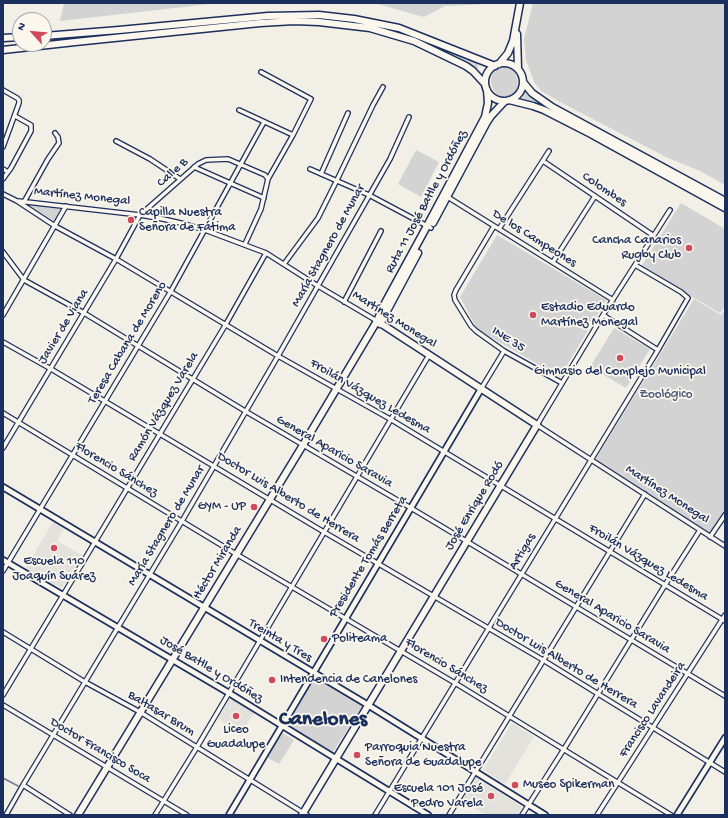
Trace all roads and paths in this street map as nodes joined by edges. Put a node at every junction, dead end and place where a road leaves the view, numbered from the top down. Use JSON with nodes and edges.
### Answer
{"nodes":[{"id":1,"x":520,"y":3,"type":"edge"},
{"id":2,"x":516,"y":27,"type":"junction"},
{"id":3,"x":52,"y":35,"type":"edge"},
{"id":4,"x":3,"y":50,"type":"edge"},
{"id":5,"x":497,"y":65,"type":"junction"},
{"id":6,"x":518,"y":69,"type":"junction"},
{"id":7,"x":261,"y":72,"type":"dead end"},
{"id":8,"x":523,"y":82,"type":"junction"},
{"id":9,"x":382,"y":87,"type":"dead end"},
{"id":10,"x":486,"y":87,"type":"junction"},
{"id":11,"x":3,"y":90,"type":"edge"},
{"id":12,"x":507,"y":101,"type":"junction"},
{"id":13,"x":239,"y":110,"type":"dead end"},
{"id":14,"x":348,"y":113,"type":"dead end"},
{"id":15,"x":15,"y":116,"type":"junction"},
{"id":16,"x":408,"y":117,"type":"dead end"},
{"id":17,"x":264,"y":122,"type":"junction"},
{"id":18,"x":55,"y":133,"type":"dead end"},
{"id":19,"x":293,"y":135,"type":"junction"},
{"id":20,"x":116,"y":141,"type":"dead end"},
{"id":21,"x":3,"y":147,"type":"edge"},
{"id":22,"x":549,"y":151,"type":"dead end"},
{"id":23,"x":542,"y":161,"type":"junction"},
{"id":24,"x":241,"y":165,"type":"junction"},
{"id":25,"x":194,"y":167,"type":"junction"},
{"id":26,"x":3,"y":169,"type":"edge"},
{"id":27,"x":310,"y":169,"type":"dead end"},
{"id":28,"x":8,"y":172,"type":"junction"},
{"id":29,"x":321,"y":174,"type":"junction"},
{"id":30,"x":3,"y":179,"type":"edge"},
{"id":31,"x":180,"y":179,"type":"junction"},
{"id":32,"x":268,"y":179,"type":"junction"},
{"id":33,"x":337,"y":180,"type":"junction"},
{"id":34,"x":231,"y":183,"type":"junction"},
{"id":35,"x":3,"y":194,"type":"edge"},
{"id":36,"x":369,"y":195,"type":"junction"},
{"id":37,"x":446,"y":196,"type":"junction"},
{"id":38,"x":595,"y":196,"type":"junction"},
{"id":39,"x":264,"y":198,"type":"junction"},
{"id":40,"x":17,"y":201,"type":"junction"},
{"id":41,"x":725,"y":201,"type":"edge"},
{"id":42,"x":24,"y":202,"type":"junction"},
{"id":43,"x":66,"y":206,"type":"junction"},
{"id":44,"x":725,"y":208,"type":"edge"},
{"id":45,"x":670,"y":210,"type":"dead end"},
{"id":46,"x":140,"y":215,"type":"junction"},
{"id":47,"x":55,"y":226,"type":"junction"},
{"id":48,"x":494,"y":226,"type":"junction"},
{"id":49,"x":429,"y":227,"type":"junction"},
{"id":50,"x":499,"y":229,"type":"junction"},
{"id":51,"x":205,"y":230,"type":"junction"},
{"id":52,"x":381,"y":232,"type":"dead end"},
{"id":53,"x":654,"y":236,"type":"junction"},
{"id":54,"x":245,"y":244,"type":"junction"},
{"id":55,"x":3,"y":252,"type":"edge"},
{"id":56,"x":266,"y":253,"type":"junction"},
{"id":57,"x":116,"y":259,"type":"junction"},
{"id":58,"x":552,"y":262,"type":"junction"},
{"id":59,"x":284,"y":264,"type":"junction"},
{"id":60,"x":635,"y":265,"type":"junction"},
{"id":61,"x":24,"y":280,"type":"junction"},
{"id":62,"x":318,"y":286,"type":"junction"},
{"id":63,"x":171,"y":291,"type":"junction"},
{"id":64,"x":613,"y":300,"type":"junction"},
{"id":65,"x":344,"y":302,"type":"junction"},
{"id":66,"x":84,"y":313,"type":"junction"},
{"id":67,"x":3,"y":315,"type":"edge"},
{"id":68,"x":603,"y":315,"type":"junction"},
{"id":69,"x":378,"y":322,"type":"junction"},
{"id":70,"x":226,"y":324,"type":"junction"},
{"id":71,"x":3,"y":342,"type":"edge"},
{"id":72,"x":137,"y":346,"type":"junction"},
{"id":73,"x":658,"y":350,"type":"junction"},
{"id":74,"x":504,"y":351,"type":"junction"},
{"id":75,"x":429,"y":355,"type":"junction"},
{"id":76,"x":278,"y":356,"type":"junction"},
{"id":77,"x":50,"y":369,"type":"junction"},
{"id":78,"x":192,"y":380,"type":"junction"},
{"id":79,"x":562,"y":383,"type":"junction"},
{"id":80,"x":337,"y":389,"type":"junction"},
{"id":81,"x":482,"y":389,"type":"junction"},
{"id":82,"x":105,"y":401,"type":"junction"},
{"id":83,"x":245,"y":411,"type":"junction"},
{"id":84,"x":3,"y":414,"type":"edge"},
{"id":85,"x":390,"y":419,"type":"junction"},
{"id":86,"x":18,"y":423,"type":"junction"},
{"id":87,"x":537,"y":425,"type":"junction"},
{"id":88,"x":160,"y":434,"type":"junction"},
{"id":89,"x":303,"y":445,"type":"junction"},
{"id":90,"x":3,"y":448,"type":"edge"},
{"id":91,"x":444,"y":452,"type":"junction"},
{"id":92,"x":72,"y":455,"type":"junction"},
{"id":93,"x":591,"y":459,"type":"junction"},
{"id":94,"x":214,"y":466,"type":"junction"},
{"id":95,"x":357,"y":477,"type":"junction"},
{"id":96,"x":500,"y":485,"type":"junction"},
{"id":97,"x":3,"y":487,"type":"edge"},
{"id":98,"x":127,"y":488,"type":"junction"},
{"id":99,"x":645,"y":494,"type":"junction"},
{"id":100,"x":270,"y":499,"type":"junction"},
{"id":101,"x":411,"y":508,"type":"junction"},
{"id":102,"x":40,"y":509,"type":"junction"},
{"id":103,"x":725,"y":515,"type":"edge"},
{"id":104,"x":555,"y":518,"type":"junction"},
{"id":105,"x":182,"y":520,"type":"junction"},
{"id":106,"x":700,"y":530,"type":"junction"},
{"id":107,"x":324,"y":532,"type":"junction"},
{"id":108,"x":710,"y":537,"type":"junction"},
{"id":109,"x":95,"y":542,"type":"junction"},
{"id":110,"x":467,"y":542,"type":"junction"},
{"id":111,"x":725,"y":546,"type":"edge"},
{"id":112,"x":610,"y":552,"type":"junction"},
{"id":113,"x":236,"y":554,"type":"junction"},
{"id":114,"x":3,"y":560,"type":"edge"},
{"id":115,"x":8,"y":563,"type":"junction"},
{"id":116,"x":378,"y":564,"type":"junction"},
{"id":117,"x":3,"y":571,"type":"edge"},
{"id":118,"x":522,"y":574,"type":"junction"},
{"id":119,"x":149,"y":575,"type":"junction"},
{"id":120,"x":665,"y":585,"type":"junction"},
{"id":121,"x":292,"y":586,"type":"junction"},
{"id":122,"x":63,"y":595,"type":"junction"},
{"id":123,"x":433,"y":596,"type":"junction"},
{"id":124,"x":576,"y":607,"type":"junction"},
{"id":125,"x":204,"y":608,"type":"junction"},
{"id":126,"x":725,"y":615,"type":"edge"},
{"id":127,"x":346,"y":618,"type":"junction"},
{"id":128,"x":724,"y":620,"type":"edge"},
{"id":129,"x":118,"y":628,"type":"junction"},
{"id":130,"x":488,"y":629,"type":"junction"},
{"id":131,"x":3,"y":632,"type":"edge"},
{"id":132,"x":631,"y":640,"type":"junction"},
{"id":133,"x":260,"y":641,"type":"junction"},
{"id":134,"x":30,"y":649,"type":"junction"},
{"id":135,"x":401,"y":651,"type":"junction"},
{"id":136,"x":172,"y":659,"type":"junction"},
{"id":137,"x":543,"y":660,"type":"junction"},
{"id":138,"x":313,"y":673,"type":"junction"},
{"id":139,"x":688,"y":674,"type":"junction"},
{"id":140,"x":85,"y":682,"type":"junction"},
{"id":141,"x":456,"y":683,"type":"junction"},
{"id":142,"x":229,"y":693,"type":"junction"},
{"id":143,"x":598,"y":694,"type":"junction"},
{"id":144,"x":3,"y":695,"type":"edge"},
{"id":145,"x":725,"y":696,"type":"edge"},
{"id":146,"x":3,"y":705,"type":"edge"},
{"id":147,"x":368,"y":705,"type":"junction"},
{"id":148,"x":140,"y":712,"type":"junction"},
{"id":149,"x":510,"y":716,"type":"junction"},
{"id":150,"x":282,"y":726,"type":"junction"},
{"id":151,"x":653,"y":728,"type":"junction"},
{"id":152,"x":54,"y":734,"type":"junction"},
{"id":153,"x":422,"y":738,"type":"junction"},
{"id":154,"x":725,"y":738,"type":"edge"},
{"id":155,"x":197,"y":747,"type":"junction"},
{"id":156,"x":564,"y":749,"type":"junction"},
{"id":157,"x":336,"y":759,"type":"junction"},
{"id":158,"x":710,"y":762,"type":"junction"},
{"id":159,"x":107,"y":767,"type":"junction"},
{"id":160,"x":475,"y":772,"type":"junction"},
{"id":161,"x":725,"y":772,"type":"edge"},
{"id":162,"x":250,"y":780,"type":"junction"},
{"id":163,"x":618,"y":782,"type":"junction"},
{"id":164,"x":23,"y":785,"type":"junction"},
{"id":165,"x":389,"y":792,"type":"junction"},
{"id":166,"x":164,"y":801,"type":"junction"},
{"id":167,"x":528,"y":805,"type":"junction"},
{"id":168,"x":304,"y":814,"type":"edge"},
{"id":169,"x":6,"y":815,"type":"edge"},
{"id":170,"x":70,"y":815,"type":"edge"},
{"id":171,"x":78,"y":815,"type":"edge"},
{"id":172,"x":155,"y":815,"type":"edge"},
{"id":173,"x":187,"y":815,"type":"edge"},
{"id":174,"x":229,"y":815,"type":"edge"},
{"id":175,"x":375,"y":815,"type":"edge"},
{"id":176,"x":428,"y":815,"type":"edge"},
{"id":177,"x":449,"y":815,"type":"edge"},
{"id":178,"x":522,"y":815,"type":"edge"},
{"id":179,"x":545,"y":815,"type":"edge"},
{"id":180,"x":598,"y":815,"type":"edge"},
{"id":181,"x":671,"y":815,"type":"edge"},
{"id":182,"x":677,"y":815,"type":"edge"}],
"edges":[{"from":1,"to":2,"type":"highway"},
{"from":2,"to":5,"type":"highway"},
{"from":2,"to":6,"type":"highway"},
{"from":3,"to":5,"type":"highway"},
{"from":4,"to":10,"type":"highway"},
{"from":5,"to":6,"type":"highway"},
{"from":5,"to":10,"type":"highway"},
{"from":6,"to":8,"type":"highway"},
{"from":7,"to":19,"type":"street"},
{"from":8,"to":12,"type":"highway"},
{"from":8,"to":41,"type":"highway"},
{"from":9,"to":33,"type":"street"},
{"from":10,"to":12,"type":"highway"},
{"from":10,"to":37,"type":"highway","name":"Ruta 11 José Batlle y Ordóñez"},
{"from":11,"to":15,"type":"street"},
{"from":12,"to":37,"type":"highway","name":"Ruta 11 José Batlle y Ordóñez"},
{"from":12,"to":44,"type":"highway"},
{"from":13,"to":17,"type":"street"},
{"from":14,"to":29,"type":"street"},
{"from":15,"to":21,"type":"street"},
{"from":15,"to":28,"type":"street"},
{"from":16,"to":36,"type":"street","name":"María Stagnero de Munar"},
{"from":17,"to":19,"type":"street"},
{"from":17,"to":24,"type":"street","name":"Teresa Cabana de Moreno"},
{"from":18,"to":42,"type":"street"},
{"from":19,"to":32,"type":"street"},
{"from":20,"to":31,"type":"street"},
{"from":22,"to":23,"type":"street"},
{"from":23,"to":38,"type":"street","name":"Colombes"},
{"from":23,"to":50,"type":"street"},
{"from":24,"to":25,"type":"street","name":"Calle B"},
{"from":24,"to":32,"type":"street","name":"Calle B"},
{"from":24,"to":34,"type":"street","name":"Teresa Cabana de Moreno"},
{"from":25,"to":31,"type":"street","name":"Calle B"},
{"from":25,"to":34,"type":"street"},
{"from":26,"to":28,"type":"street"},
{"from":27,"to":29,"type":"street"},
{"from":28,"to":30,"type":"street"},
{"from":29,"to":33,"type":"street"},
{"from":31,"to":46,"type":"street","name":"Calle B"},
{"from":32,"to":39,"type":"street"},
{"from":33,"to":36,"type":"street"},
{"from":33,"to":59,"type":"street"},
{"from":34,"to":39,"type":"street"},
{"from":34,"to":51,"type":"street","name":"Teresa Cabana de Moreno"},
{"from":35,"to":40,"type":"street","name":"Froilán Vázquez Ledesma"},
{"from":36,"to":49,"type":"street"},
{"from":36,"to":62,"type":"street","name":"María Stagnero de Munar"},
{"from":37,"to":48,"type":"street","name":"De los Campeones"},
{"from":37,"to":49,"type":"highway","name":"Ruta 11 José Batlle y Ordóñez"},
{"from":38,"to":53,"type":"street","name":"Colombes"},
{"from":38,"to":58,"type":"street"},
{"from":39,"to":54,"type":"street"},
{"from":40,"to":42,"type":"street","name":"Martínez Monegal"},
{"from":40,"to":47,"type":"street","name":"Froilán Vázquez Ledesma"},
{"from":42,"to":43,"type":"street","name":"Martínez Monegal"},
{"from":43,"to":46,"type":"street","name":"Martínez Monegal"},
{"from":43,"to":47,"type":"street"},
{"from":45,"to":53,"type":"street","name":"José Enrique Rodó"},
{"from":46,"to":51,"type":"street","name":"Martínez Monegal"},
{"from":46,"to":57,"type":"street","name":"Javier de Viana"},
{"from":47,"to":57,"type":"street","name":"Froilán Vázquez Ledesma"},
{"from":47,"to":61,"type":"street"},
{"from":48,"to":50,"type":"street","name":"De los Campeones"},
{"from":48,"to":74,"type":"street","name":"INE 35"},
{"from":49,"to":69,"type":"highway","name":"Ruta 11 José Batlle y Ordóñez"},
{"from":50,"to":58,"type":"street","name":"De los Campeones"},
{"from":51,"to":54,"type":"street","name":"Martínez Monegal"},
{"from":51,"to":63,"type":"street","name":"Teresa Cabana de Moreno"},
{"from":52,"to":65,"type":"street"},
{"from":53,"to":60,"type":"street","name":"José Enrique Rodó"},
{"from":54,"to":56,"type":"street","name":"Martínez Monegal"},
{"from":55,"to":61,"type":"street","name":"General Aparicio Saravia"},
{"from":56,"to":59,"type":"street","name":"Martínez Monegal"},
{"from":56,"to":70,"type":"street","name":"Ramón Vázquez Varela"},
{"from":57,"to":63,"type":"street","name":"Froilán Vázquez Ledesma"},
{"from":57,"to":66,"type":"street","name":"Javier de Viana"},
{"from":58,"to":64,"type":"street","name":"De los Campeones"},
{"from":59,"to":62,"type":"street","name":"Martínez Monegal"},
{"from":60,"to":64,"type":"street","name":"José Enrique Rodó"},
{"from":60,"to":73,"type":"street","name":"Artigas"},
{"from":61,"to":66,"type":"street","name":"General Aparicio Saravia"},
{"from":61,"to":67,"type":"street"},
{"from":62,"to":65,"type":"street","name":"Martínez Monegal"},
{"from":62,"to":76,"type":"street","name":"María Stagnero de Munar"},
{"from":63,"to":70,"type":"street","name":"Froilán Vázquez Ledesma"},
{"from":63,"to":72,"type":"street","name":"Teresa Cabana de Moreno"},
{"from":64,"to":68,"type":"street","name":"José Enrique Rodó"},
{"from":65,"to":69,"type":"street","name":"Martínez Monegal"},
{"from":66,"to":72,"type":"street","name":"General Aparicio Saravia"},
{"from":66,"to":77,"type":"street","name":"Javier de Viana"},
{"from":68,"to":73,"type":"street"},
{"from":68,"to":79,"type":"street","name":"José Enrique Rodó"},
{"from":69,"to":75,"type":"highway","name":"Martínez Monegal"},
{"from":69,"to":80,"type":"highway","name":"Héctor Miranda"},
{"from":70,"to":76,"type":"street","name":"Froilán Vázquez Ledesma"},
{"from":70,"to":78,"type":"street","name":"Ramón Vázquez Varela"},
{"from":71,"to":77,"type":"street","name":"Doctor Luis Alberto de Herrera"},
{"from":72,"to":78,"type":"street","name":"General Aparicio Saravia"},
{"from":72,"to":82,"type":"street","name":"Teresa Cabana de Moreno"},
{"from":73,"to":93,"type":"street","name":"Artigas"},
{"from":74,"to":79,"type":"street","name":"INE 35"},
{"from":74,"to":81,"type":"street","name":"Presidente Tomás Berreta"},
{"from":75,"to":81,"type":"highway","name":"Martínez Monegal"},
{"from":75,"to":85,"type":"street"},
{"from":76,"to":80,"type":"street","name":"Froilán Vázquez Ledesma"},
{"from":76,"to":83,"type":"street","name":"María Stagnero de Munar"},
{"from":77,"to":82,"type":"street","name":"Doctor Luis Alberto de Herrera"},
{"from":77,"to":86,"type":"street","name":"Javier de Viana"},
{"from":78,"to":83,"type":"street","name":"General Aparicio Saravia"},
{"from":78,"to":88,"type":"street","name":"Ramón Vázquez Varela"},
{"from":79,"to":87,"type":"street","name":"José Enrique Rodó"},
{"from":80,"to":85,"type":"street","name":"Froilán Vázquez Ledesma"},
{"from":80,"to":89,"type":"highway","name":"Héctor Miranda"},
{"from":81,"to":87,"type":"highway","name":"Martínez Monegal"},
{"from":81,"to":91,"type":"street","name":"Presidente Tomás Berreta"},
{"from":82,"to":88,"type":"street","name":"Doctor Luis Alberto de Herrera"},
{"from":82,"to":92,"type":"street","name":"Teresa Cabana de Moreno"},
{"from":83,"to":89,"type":"street","name":"General Aparicio Saravia"},
{"from":83,"to":94,"type":"street","name":"María Stagnero de Munar"},
{"from":84,"to":86,"type":"street","name":"Florencio Sánchez"},
{"from":85,"to":91,"type":"street","name":"Froilán Vázquez Ledesma"},
{"from":85,"to":95,"type":"street"},
{"from":86,"to":90,"type":"street","name":"Javier de Viana"},
{"from":86,"to":92,"type":"street","name":"Florencio Sánchez"},
{"from":87,"to":93,"type":"street","name":"Martínez Monegal"},
{"from":87,"to":96,"type":"highway","name":"José Enrique Rodó"},
{"from":88,"to":94,"type":"street","name":"Doctor Luis Alberto de Herrera"},
{"from":88,"to":98,"type":"street","name":"Ramón Vázquez Varela"},
{"from":89,"to":95,"type":"street","name":"General Aparicio Saravia"},
{"from":89,"to":100,"type":"highway","name":"Héctor Miranda"},
{"from":91,"to":96,"type":"street","name":"Froilán Vázquez Ledesma"},
{"from":91,"to":101,"type":"street","name":"Presidente Tomás Berreta"},
{"from":92,"to":98,"type":"street","name":"Florencio Sánchez"},
{"from":92,"to":102,"type":"street","name":"Teresa Cabana de Moreno"},
{"from":93,"to":99,"type":"street","name":"Martínez Monegal"},
{"from":93,"to":104,"type":"street","name":"Artigas"},
{"from":94,"to":100,"type":"street","name":"Doctor Luis Alberto de Herrera"},
{"from":94,"to":105,"type":"street","name":"María Stagnero de Munar"},
{"from":95,"to":101,"type":"street","name":"General Aparicio Saravia"},
{"from":95,"to":107,"type":"street"},
{"from":96,"to":104,"type":"street","name":"Froilán Vázquez Ledesma"},
{"from":96,"to":110,"type":"highway","name":"José Enrique Rodó"},
{"from":97,"to":102,"type":"street","name":"Treinta y Tres"},
{"from":98,"to":105,"type":"street","name":"Florencio Sánchez"},
{"from":98,"to":109,"type":"street","name":"Ramón Vázquez Varela"},
{"from":99,"to":106,"type":"street","name":"Martínez Monegal"},
{"from":99,"to":112,"type":"street"},
{"from":100,"to":107,"type":"street","name":"Doctor Luis Alberto de Herrera"},
{"from":100,"to":113,"type":"highway","name":"Héctor Miranda"},
{"from":101,"to":110,"type":"street","name":"General Aparicio Saravia"},
{"from":101,"to":116,"type":"street","name":"Presidente Tomás Berreta"},
{"from":102,"to":109,"type":"street","name":"Treinta y Tres"},
{"from":102,"to":115,"type":"street","name":"Teresa Cabana de Moreno"},
{"from":103,"to":108,"type":"street"},
{"from":104,"to":112,"type":"street","name":"Froilán Vázquez Ledesma"},
{"from":104,"to":118,"type":"street","name":"Artigas"},
{"from":105,"to":113,"type":"street","name":"Florencio Sánchez"},
{"from":105,"to":119,"type":"street","name":"María Stagnero de Munar"},
{"from":106,"to":108,"type":"street","name":"Martínez Monegal"},
{"from":106,"to":120,"type":"street"},
{"from":107,"to":116,"type":"street","name":"Doctor Luis Alberto de Herrera"},
{"from":107,"to":121,"type":"street"},
{"from":108,"to":111,"type":"street","name":"Martínez Monegal"},
{"from":109,"to":119,"type":"street","name":"Treinta y Tres"},
{"from":109,"to":122,"type":"street","name":"Ramón Vázquez Varela"},
{"from":110,"to":118,"type":"street","name":"General Aparicio Saravia"},
{"from":110,"to":123,"type":"highway","name":"José Enrique Rodó"},
{"from":112,"to":120,"type":"street","name":"Froilán Vázquez Ledesma"},
{"from":112,"to":124,"type":"street"},
{"from":113,"to":121,"type":"street","name":"Florencio Sánchez"},
{"from":113,"to":125,"type":"highway","name":"Héctor Miranda"},
{"from":114,"to":115,"type":"street","name":"José Batlle y Ordóñez"},
{"from":115,"to":117,"type":"street","name":"Teresa Cabana de Moreno"},
{"from":115,"to":122,"type":"street","name":"José Batlle y Ordóñez"},
{"from":116,"to":123,"type":"street","name":"Doctor Luis Alberto de Herrera"},
{"from":116,"to":127,"type":"street","name":"Presidente Tomás Berreta"},
{"from":118,"to":124,"type":"street","name":"General Aparicio Saravia"},
{"from":118,"to":130,"type":"street","name":"Artigas"},
{"from":119,"to":125,"type":"street","name":"Treinta y Tres"},
{"from":119,"to":129,"type":"street","name":"María Stagnero de Munar"},
{"from":120,"to":128,"type":"street","name":"Froilán Vázquez Ledesma"},
{"from":120,"to":132,"type":"street"},
{"from":121,"to":127,"type":"street","name":"Florencio Sánchez"},
{"from":121,"to":133,"type":"street"},
{"from":122,"to":129,"type":"street","name":"José Batlle y Ordóñez"},
{"from":122,"to":134,"type":"street","name":"Ramón Vázquez Varela"},
{"from":123,"to":130,"type":"street","name":"Doctor Luis Alberto de Herrera"},
{"from":123,"to":135,"type":"highway","name":"José Enrique Rodó"},
{"from":124,"to":132,"type":"street","name":"General Aparicio Saravia"},
{"from":124,"to":137,"type":"street"},
{"from":125,"to":133,"type":"street","name":"Treinta y Tres"},
{"from":125,"to":136,"type":"highway","name":"Héctor Miranda"},
{"from":126,"to":128,"type":"street","name":"Francisco Lavandeira"},
{"from":127,"to":135,"type":"street","name":"Florencio Sánchez"},
{"from":127,"to":138,"type":"street","name":"Presidente Tomás Berreta"},
{"from":128,"to":139,"type":"street","name":"Francisco Lavandeira"},
{"from":129,"to":136,"type":"street","name":"José Batlle y Ordóñez"},
{"from":129,"to":140,"type":"street","name":"María Stagnero de Munar"},
{"from":130,"to":137,"type":"street","name":"Doctor Luis Alberto de Herrera"},
{"from":130,"to":141,"type":"street","name":"Artigas"},
{"from":131,"to":134,"type":"street","name":"Baltasar Brum"},
{"from":132,"to":139,"type":"street","name":"General Aparicio Saravia"},
{"from":132,"to":143,"type":"street"},
{"from":133,"to":138,"type":"street","name":"Treinta y Tres"},
{"from":133,"to":142,"type":"street"},
{"from":134,"to":140,"type":"street","name":"Baltasar Brum"},
{"from":134,"to":144,"type":"street","name":"Ramón Vázquez Varela"},
{"from":135,"to":141,"type":"street","name":"Florencio Sánchez"},
{"from":135,"to":147,"type":"highway","name":"José Enrique Rodó"},
{"from":136,"to":142,"type":"street","name":"José Batlle y Ordóñez"},
{"from":136,"to":148,"type":"highway","name":"Héctor Miranda"},
{"from":137,"to":143,"type":"street","name":"Doctor Luis Alberto de Herrera"},
{"from":137,"to":149,"type":"street"},
{"from":138,"to":147,"type":"street","name":"Treinta y Tres"},
{"from":138,"to":150,"type":"street","name":"Presidente Tomás Berreta"},
{"from":139,"to":145,"type":"street","name":"General Aparicio Saravia"},
{"from":139,"to":151,"type":"street","name":"Francisco Lavandeira"},
{"from":140,"to":148,"type":"street","name":"Baltasar Brum"},
{"from":140,"to":152,"type":"street","name":"María Stagnero de Munar"},
{"from":141,"to":149,"type":"street","name":"Florencio Sánchez"},
{"from":141,"to":153,"type":"street","name":"Artigas"},
{"from":142,"to":150,"type":"street","name":"José Batlle y Ordóñez"},
{"from":142,"to":155,"type":"street"},
{"from":143,"to":151,"type":"street","name":"Doctor Luis Alberto de Herrera"},
{"from":143,"to":156,"type":"street"},
{"from":146,"to":152,"type":"street","name":"Doctor Francisco Soca"},
{"from":147,"to":153,"type":"street","name":"Treinta y Tres"},
{"from":147,"to":157,"type":"highway","name":"José Enrique Rodó"},
{"from":148,"to":155,"type":"street","name":"Baltasar Brum"},
{"from":148,"to":159,"type":"highway","name":"Héctor Miranda"},
{"from":149,"to":156,"type":"street","name":"Florencio Sánchez"},
{"from":149,"to":160,"type":"street"},
{"from":150,"to":157,"type":"street","name":"José Batlle y Ordóñez"},
{"from":150,"to":162,"type":"street","name":"Presidente Tomás Berreta"},
{"from":151,"to":158,"type":"street","name":"Doctor Luis Alberto de Herrera"},
{"from":151,"to":163,"type":"street","name":"Francisco Lavandeira"},
{"from":152,"to":159,"type":"street","name":"Doctor Francisco Soca"},
{"from":152,"to":164,"type":"street","name":"María Stagnero de Munar"},
{"from":153,"to":160,"type":"street","name":"Treinta y Tres"},
{"from":153,"to":165,"type":"street","name":"Artigas"},
{"from":154,"to":158,"type":"street"},
{"from":155,"to":162,"type":"street","name":"Baltasar Brum"},
{"from":155,"to":166,"type":"street"},
{"from":156,"to":163,"type":"street","name":"Florencio Sánchez"},
{"from":156,"to":167,"type":"street"},
{"from":157,"to":165,"type":"street","name":"José Batlle y Ordóñez"},
{"from":157,"to":168,"type":"highway","name":"José Enrique Rodó"},
{"from":158,"to":161,"type":"street","name":"Doctor Luis Alberto de Herrera"},
{"from":158,"to":182,"type":"street"},
{"from":159,"to":166,"type":"street","name":"Doctor Francisco Soca"},
{"from":159,"to":171,"type":"highway","name":"Héctor Miranda"},
{"from":160,"to":167,"type":"street","name":"Treinta y Tres"},
{"from":160,"to":177,"type":"street"},
{"from":162,"to":168,"type":"street","name":"Baltasar Brum"},
{"from":162,"to":174,"type":"street","name":"Presidente Tomás Berreta"},
{"from":163,"to":180,"type":"street","name":"Francisco Lavandeira"},
{"from":163,"to":181,"type":"street","name":"Florencio Sánchez"},
{"from":164,"to":169,"type":"street","name":"María Stagnero de Munar"},
{"from":164,"to":170,"type":"street"},
{"from":165,"to":175,"type":"street","name":"Artigas"},
{"from":165,"to":176,"type":"street","name":"José Batlle y Ordóñez"},
{"from":166,"to":172,"type":"street"},
{"from":166,"to":173,"type":"street","name":"Doctor Francisco Soca"},
{"from":167,"to":178,"type":"street"},
{"from":167,"to":179,"type":"street","name":"Treinta y Tres"}]}
